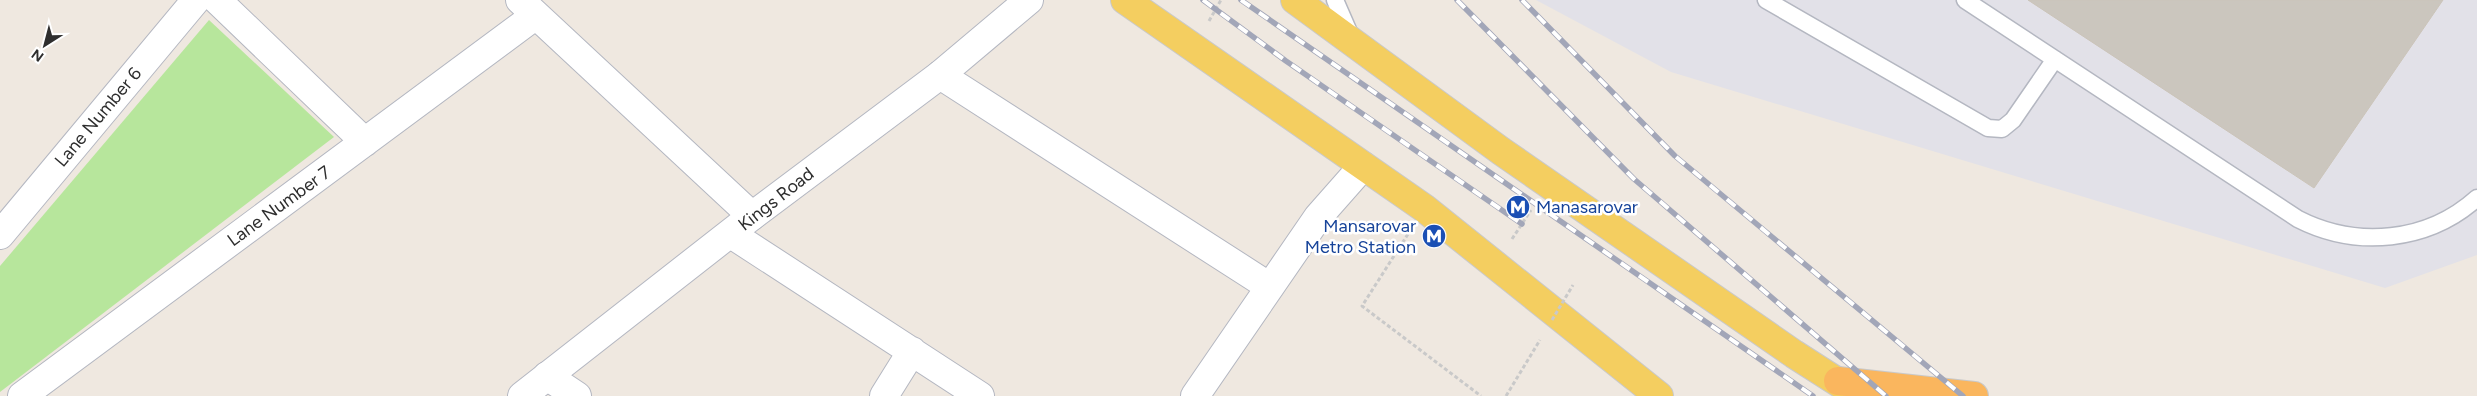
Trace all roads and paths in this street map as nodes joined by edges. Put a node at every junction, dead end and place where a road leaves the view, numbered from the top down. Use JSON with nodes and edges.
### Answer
{"nodes":[{"id":1,"x":196,"y":0,"type":"edge"},
{"id":2,"x":217,"y":0,"type":"edge"},
{"id":3,"x":1029,"y":0,"type":"edge"},
{"id":4,"x":1125,"y":0,"type":"edge"},
{"id":5,"x":1295,"y":0,"type":"edge"},
{"id":6,"x":1335,"y":0,"type":"edge"},
{"id":7,"x":1766,"y":0,"type":"edge"},
{"id":8,"x":1965,"y":0,"type":"edge"},
{"id":9,"x":528,"y":8,"type":"edge"},
{"id":10,"x":1354,"y":43,"type":"junction"},
{"id":11,"x":2055,"y":60,"type":"junction"},
{"id":12,"x":940,"y":75,"type":"junction"},
{"id":13,"x":365,"y":142,"type":"junction"},
{"id":14,"x":1363,"y":166,"type":"junction"},
{"id":15,"x":2477,"y":198,"type":"edge"},
{"id":16,"x":1535,"y":204,"type":"dead end"},
{"id":17,"x":1424,"y":208,"type":"junction"},
{"id":18,"x":752,"y":216,"type":"junction"},
{"id":19,"x":731,"y":234,"type":"junction"},
{"id":20,"x":0,"y":235,"type":"edge"},
{"id":21,"x":1510,"y":241,"type":"dead end"},
{"id":22,"x":1573,"y":285,"type":"dead end"},
{"id":23,"x":1270,"y":287,"type":"junction"},
{"id":24,"x":1546,"y":329,"type":"dead end"},
{"id":25,"x":1541,"y":337,"type":"dead end"},
{"id":26,"x":912,"y":351,"type":"junction"},
{"id":27,"x":547,"y":376,"type":"junction"},
{"id":28,"x":1838,"y":381,"type":"junction"},
{"id":29,"x":22,"y":396,"type":"edge"},
{"id":30,"x":522,"y":396,"type":"edge"},
{"id":31,"x":576,"y":396,"type":"edge"},
{"id":32,"x":884,"y":396,"type":"edge"},
{"id":33,"x":980,"y":396,"type":"edge"},
{"id":34,"x":1195,"y":396,"type":"edge"},
{"id":35,"x":1481,"y":396,"type":"edge"},
{"id":36,"x":1506,"y":396,"type":"edge"},
{"id":37,"x":1659,"y":396,"type":"edge"},
{"id":38,"x":1860,"y":396,"type":"edge"},
{"id":39,"x":1974,"y":396,"type":"edge"}],
"edges":[{"from":1,"to":20,"type":"street","name":"Lane Number 6"},
{"from":2,"to":13,"type":"street"},
{"from":3,"to":12,"type":"street","name":"Kings Road"},
{"from":4,"to":14,"type":"main road"},
{"from":5,"to":10,"type":"main road"},
{"from":6,"to":10,"type":"lane"},
{"from":7,"to":11,"type":"lane"},
{"from":8,"to":11,"type":"lane"},
{"from":9,"to":13,"type":"street","name":"Lane Number 7"},
{"from":9,"to":18,"type":"street"},
{"from":10,"to":28,"type":"main road"},
{"from":11,"to":15,"type":"lane"},
{"from":12,"to":18,"type":"street","name":"Kings Road"},
{"from":12,"to":23,"type":"street"},
{"from":13,"to":29,"type":"street","name":"Lane Number 7"},
{"from":14,"to":17,"type":"main road"},
{"from":14,"to":23,"type":"street"},
{"from":16,"to":21,"type":"path"},
{"from":17,"to":35,"type":"path"},
{"from":17,"to":37,"type":"main road"},
{"from":18,"to":19,"type":"street","name":"Kings Road"},
{"from":19,"to":26,"type":"street"},
{"from":19,"to":27,"type":"street","name":"Kings Road"},
{"from":22,"to":24,"type":"path","bridge":true},
{"from":23,"to":34,"type":"street"},
{"from":25,"to":36,"type":"path"},
{"from":26,"to":32,"type":"street"},
{"from":26,"to":33,"type":"street"},
{"from":27,"to":30,"type":"street","name":"Kings Road"},
{"from":27,"to":31,"type":"street"},
{"from":28,"to":38,"type":"main road"},
{"from":28,"to":39,"type":"highway"}]}
